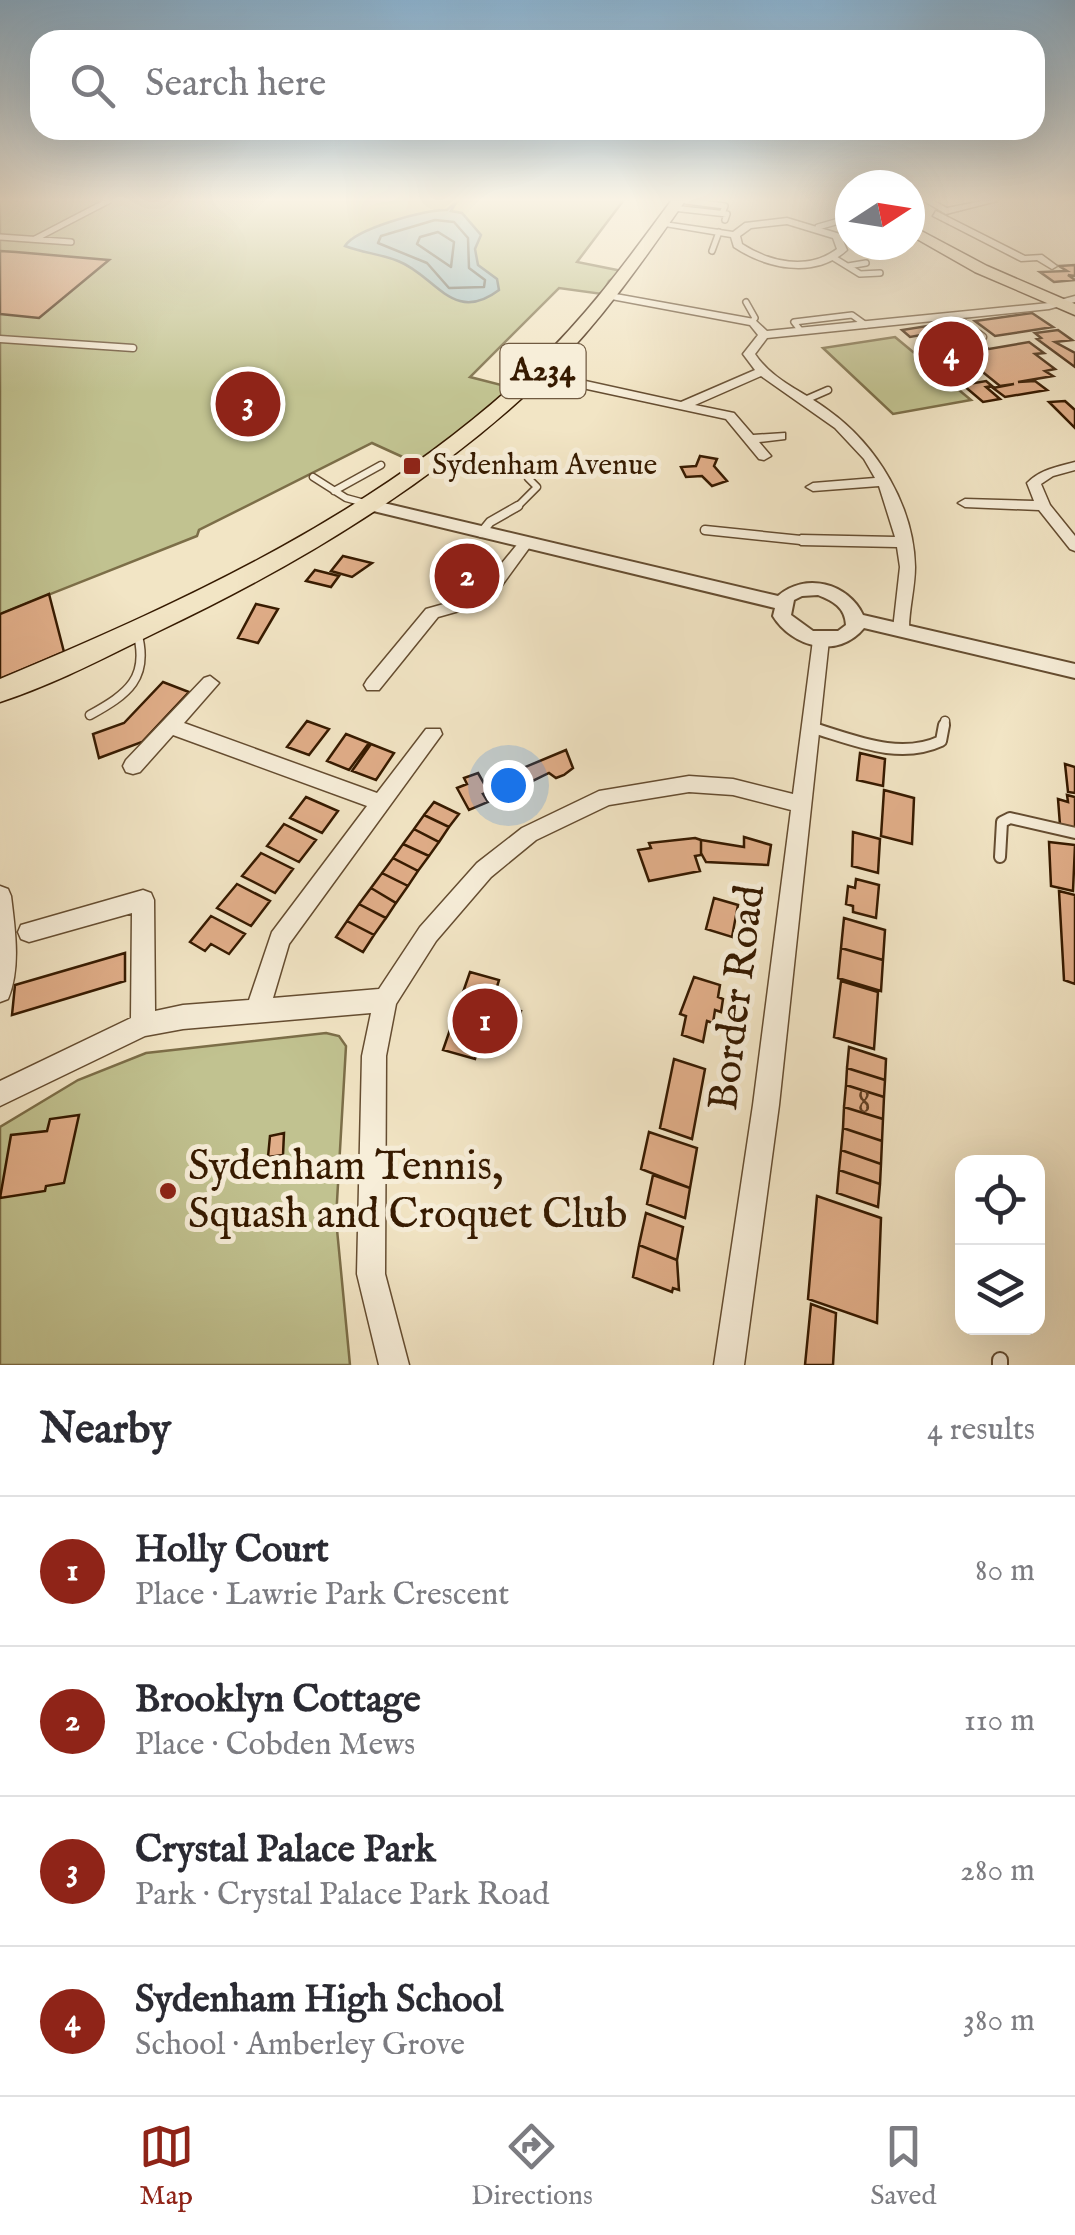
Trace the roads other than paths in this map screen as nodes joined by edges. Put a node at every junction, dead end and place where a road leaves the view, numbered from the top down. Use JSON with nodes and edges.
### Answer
{"nodes":[{"id":1,"x":633,"y":265,"type":"edge"},
{"id":2,"x":856,"y":265,"type":"edge"},
{"id":3,"x":974,"y":265,"type":"edge"},
{"id":4,"x":1048,"y":265,"type":"edge"},
{"id":5,"x":848,"y":266,"type":"joint"},
{"id":6,"x":1052,"y":266,"type":"dead end"},
{"id":7,"x":880,"y":273,"type":"dead end"},
{"id":8,"x":610,"y":296,"type":"junction"},
{"id":9,"x":746,"y":302,"type":"dead end"},
{"id":10,"x":1070,"y":304,"type":"edge"},
{"id":11,"x":955,"y":316,"type":"junction"},
{"id":12,"x":752,"y":322,"type":"junction"},
{"id":13,"x":764,"y":335,"type":"junction"},
{"id":14,"x":983,"y":337,"type":"dead end"},
{"id":15,"x":0,"y":339,"type":"edge"},
{"id":16,"x":133,"y":348,"type":"dead end"},
{"id":17,"x":760,"y":373,"type":"junction"},
{"id":18,"x":540,"y":376,"type":"junction"},
{"id":19,"x":828,"y":390,"type":"dead end"},
{"id":20,"x":805,"y":400,"type":"junction"},
{"id":21,"x":682,"y":406,"type":"junction"},
{"id":22,"x":780,"y":436,"type":"dead end"},
{"id":23,"x":754,"y":440,"type":"junction"},
{"id":24,"x":764,"y":456,"type":"dead end"},
{"id":25,"x":381,"y":465,"type":"dead end"},
{"id":26,"x":1075,"y":466,"type":"edge"},
{"id":27,"x":313,"y":477,"type":"dead end"},
{"id":28,"x":528,"y":478,"type":"dead end"},
{"id":29,"x":884,"y":481,"type":"junction"},
{"id":30,"x":814,"y":487,"type":"dead end"},
{"id":31,"x":334,"y":492,"type":"junction"},
{"id":32,"x":965,"y":503,"type":"dead end"},
{"id":33,"x":371,"y":505,"type":"junction"},
{"id":34,"x":1043,"y":506,"type":"junction"},
{"id":35,"x":705,"y":530,"type":"dead end"},
{"id":36,"x":1070,"y":531,"type":"edge"},
{"id":37,"x":481,"y":533,"type":"junction"},
{"id":38,"x":801,"y":540,"type":"joint"},
{"id":39,"x":900,"y":542,"type":"junction"},
{"id":40,"x":525,"y":544,"type":"junction"},
{"id":41,"x":1075,"y":546,"type":"edge"},
{"id":42,"x":782,"y":603,"type":"junction"},
{"id":43,"x":856,"y":620,"type":"junction"},
{"id":44,"x":901,"y":629,"type":"junction"},
{"id":45,"x":137,"y":632,"type":"junction"},
{"id":46,"x":821,"y":640,"type":"junction"},
{"id":47,"x":1075,"y":672,"type":"edge"},
{"id":48,"x":210,"y":682,"type":"dead end"},
{"id":49,"x":372,"y":685,"type":"dead end"},
{"id":50,"x":0,"y":691,"type":"edge"},
{"id":51,"x":90,"y":715,"type":"dead end"},
{"id":52,"x":946,"y":721,"type":"dead end"},
{"id":53,"x":170,"y":726,"type":"junction"},
{"id":54,"x":810,"y":727,"type":"junction"},
{"id":55,"x":433,"y":734,"type":"dead end"},
{"id":56,"x":133,"y":766,"type":"dead end"},
{"id":57,"x":381,"y":804,"type":"junction"},
{"id":58,"x":801,"y":804,"type":"junction"},
{"id":59,"x":1075,"y":833,"type":"edge"},
{"id":60,"x":1000,"y":856,"type":"dead end"},
{"id":61,"x":0,"y":896,"type":"edge"},
{"id":62,"x":28,"y":932,"type":"dead end"},
{"id":63,"x":0,"y":991,"type":"edge"},
{"id":64,"x":385,"y":1000,"type":"junction"},
{"id":65,"x":257,"y":1011,"type":"junction"},
{"id":66,"x":143,"y":1025,"type":"junction"},
{"id":67,"x":0,"y":1094,"type":"edge"},
{"id":68,"x":394,"y":1365,"type":"edge"},
{"id":69,"x":728,"y":1365,"type":"edge"}],
"edges":[{"from":1,"to":8,"type":"main road","number":"A234"},
{"from":2,"to":5,"type":"lane"},
{"from":3,"to":10,"type":"main road"},
{"from":4,"to":6,"type":"street"},
{"from":5,"to":7,"type":"lane"},
{"from":8,"to":12,"type":"street"},
{"from":8,"to":18,"type":"main road","number":"A234"},
{"from":9,"to":12,"type":"lane"},
{"from":10,"to":11,"type":"street"},
{"from":11,"to":13,"type":"street"},
{"from":11,"to":14,"type":"lane"},
{"from":12,"to":13,"type":"street"},
{"from":13,"to":17,"type":"street"},
{"from":15,"to":16,"type":"lane"},
{"from":17,"to":20,"type":"street"},
{"from":17,"to":21,"type":"street"},
{"from":18,"to":21,"type":"street"},
{"from":18,"to":33,"type":"main road","number":"A234"},
{"from":19,"to":20,"type":"lane"},
{"from":20,"to":29,"type":"street"},
{"from":21,"to":23,"type":"street"},
{"from":22,"to":23,"type":"street"},
{"from":23,"to":24,"type":"street"},
{"from":25,"to":31,"type":"lane"},
{"from":26,"to":34,"type":"street"},
{"from":27,"to":31,"type":"lane"},
{"from":28,"to":37,"type":"lane"},
{"from":29,"to":30,"type":"street"},
{"from":29,"to":39,"type":"street"},
{"from":31,"to":33,"type":"lane"},
{"from":32,"to":34,"type":"street"},
{"from":33,"to":37,"type":"street"},
{"from":33,"to":45,"type":"main road","number":"A234"},
{"from":34,"to":36,"type":"street"},
{"from":35,"to":38,"type":"lane"},
{"from":36,"to":41,"type":"street"},
{"from":37,"to":40,"type":"street"},
{"from":38,"to":39,"type":"street"},
{"from":39,"to":44,"type":"street"},
{"from":40,"to":42,"type":"street"},
{"from":40,"to":49,"type":"street"},
{"from":42,"to":43,"type":"street"},
{"from":42,"to":46,"type":"street"},
{"from":43,"to":44,"type":"street"},
{"from":43,"to":46,"type":"street"},
{"from":44,"to":47,"type":"street"},
{"from":45,"to":50,"type":"main road","number":"A234"},
{"from":45,"to":51,"type":"lane"},
{"from":46,"to":54,"type":"street","name":"Border Road"},
{"from":48,"to":53,"type":"street"},
{"from":52,"to":54,"type":"lane"},
{"from":53,"to":56,"type":"street"},
{"from":53,"to":57,"type":"street"},
{"from":54,"to":58,"type":"street","name":"Border Road"},
{"from":55,"to":57,"type":"street"},
{"from":57,"to":65,"type":"street"},
{"from":58,"to":64,"type":"street"},
{"from":58,"to":69,"type":"street","name":"Border Road"},
{"from":59,"to":60,"type":"lane"},
{"from":61,"to":63,"type":"street"},
{"from":62,"to":66,"type":"street"},
{"from":64,"to":65,"type":"street"},
{"from":64,"to":68,"type":"street"},
{"from":65,"to":66,"type":"street"},
{"from":66,"to":67,"type":"street"}]}
